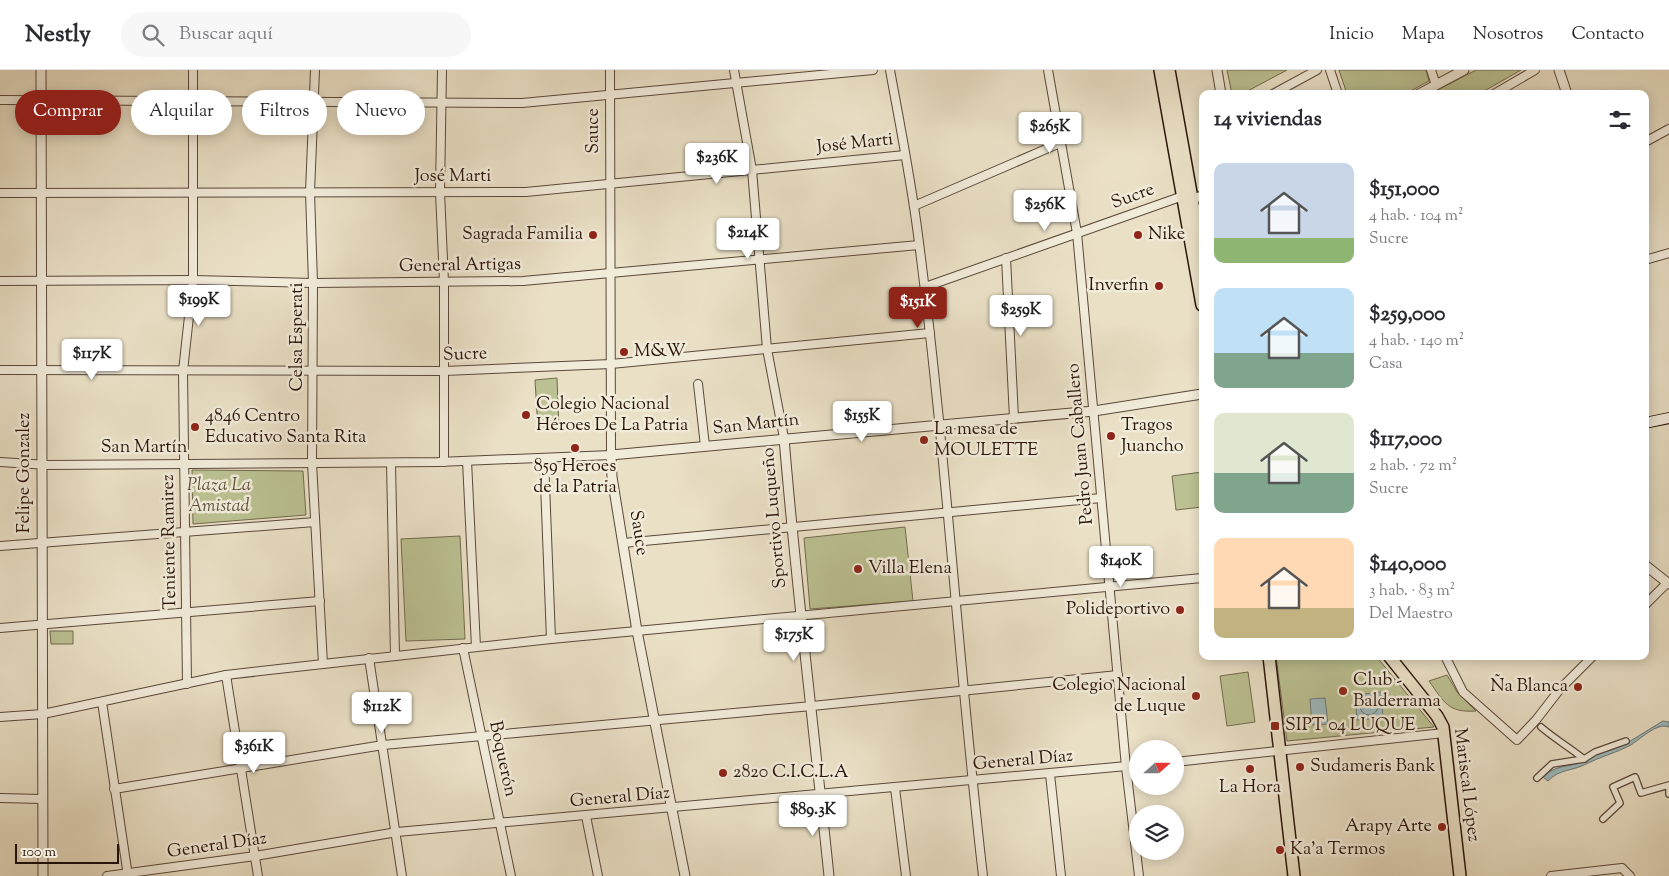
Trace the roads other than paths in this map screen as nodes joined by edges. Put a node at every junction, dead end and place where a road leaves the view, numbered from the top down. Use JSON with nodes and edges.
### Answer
{"nodes":[{"id":1,"x":41,"y":70,"type":"edge"},
{"id":2,"x":194,"y":70,"type":"edge"},
{"id":3,"x":316,"y":70,"type":"edge"},
{"id":4,"x":442,"y":70,"type":"edge"},
{"id":5,"x":610,"y":70,"type":"edge"},
{"id":6,"x":734,"y":70,"type":"edge"},
{"id":7,"x":873,"y":70,"type":"edge"},
{"id":8,"x":890,"y":70,"type":"edge"},
{"id":9,"x":1048,"y":70,"type":"edge"},
{"id":10,"x":1160,"y":70,"type":"edge"},
{"id":11,"x":1169,"y":70,"type":"edge"},
{"id":12,"x":1217,"y":70,"type":"edge"},
{"id":13,"x":1317,"y":70,"type":"edge"},
{"id":14,"x":1330,"y":70,"type":"edge"},
{"id":15,"x":1431,"y":70,"type":"edge"},
{"id":16,"x":1464,"y":70,"type":"edge"},
{"id":17,"x":1535,"y":70,"type":"edge"},
{"id":18,"x":1559,"y":70,"type":"edge"},
{"id":19,"x":736,"y":83,"type":"junction"},
{"id":20,"x":1436,"y":85,"type":"junction"},
{"id":21,"x":41,"y":90,"type":"edge"},
{"id":22,"x":193,"y":90,"type":"edge"},
{"id":23,"x":315,"y":90,"type":"edge"},
{"id":24,"x":1220,"y":90,"type":"edge"},
{"id":25,"x":1281,"y":90,"type":"edge"},
{"id":26,"x":1337,"y":90,"type":"edge"},
{"id":27,"x":1427,"y":90,"type":"edge"},
{"id":28,"x":1501,"y":90,"type":"edge"},
{"id":29,"x":1566,"y":90,"type":"edge"},
{"id":30,"x":610,"y":95,"type":"junction"},
{"id":31,"x":0,"y":100,"type":"edge"},
{"id":32,"x":15,"y":100,"type":"edge"},
{"id":33,"x":327,"y":103,"type":"edge"},
{"id":34,"x":442,"y":103,"type":"junction"},
{"id":35,"x":1669,"y":129,"type":"edge"},
{"id":36,"x":41,"y":135,"type":"edge"},
{"id":37,"x":193,"y":135,"type":"edge"},
{"id":38,"x":313,"y":135,"type":"edge"},
{"id":39,"x":1649,"y":140,"type":"edge"},
{"id":40,"x":1060,"y":144,"type":"junction"},
{"id":41,"x":905,"y":155,"type":"junction"},
{"id":42,"x":752,"y":170,"type":"junction"},
{"id":43,"x":611,"y":184,"type":"junction"},
{"id":44,"x":193,"y":192,"type":"junction"},
{"id":45,"x":310,"y":192,"type":"junction"},
{"id":46,"x":440,"y":192,"type":"junction"},
{"id":47,"x":0,"y":193,"type":"edge"},
{"id":48,"x":41,"y":193,"type":"junction"},
{"id":49,"x":1195,"y":201,"type":"edge"},
{"id":50,"x":914,"y":206,"type":"junction"},
{"id":51,"x":1199,"y":231,"type":"edge"},
{"id":52,"x":1077,"y":233,"type":"junction"},
{"id":53,"x":919,"y":244,"type":"junction"},
{"id":54,"x":1669,"y":253,"type":"edge"},
{"id":55,"x":1006,"y":258,"type":"junction"},
{"id":56,"x":1649,"y":259,"type":"edge"},
{"id":57,"x":759,"y":260,"type":"junction"},
{"id":58,"x":1199,"y":260,"type":"edge"},
{"id":59,"x":611,"y":274,"type":"junction"},
{"id":60,"x":42,"y":280,"type":"junction"},
{"id":61,"x":193,"y":280,"type":"junction"},
{"id":62,"x":0,"y":281,"type":"edge"},
{"id":63,"x":444,"y":282,"type":"junction"},
{"id":64,"x":313,"y":283,"type":"junction"},
{"id":65,"x":924,"y":288,"type":"junction"},
{"id":66,"x":930,"y":333,"type":"junction"},
{"id":67,"x":767,"y":349,"type":"junction"},
{"id":68,"x":611,"y":364,"type":"junction"},
{"id":69,"x":0,"y":370,"type":"edge"},
{"id":70,"x":40,"y":370,"type":"junction"},
{"id":71,"x":183,"y":371,"type":"junction"},
{"id":72,"x":444,"y":371,"type":"junction"},
{"id":73,"x":313,"y":372,"type":"junction"},
{"id":74,"x":698,"y":384,"type":"dead end"},
{"id":75,"x":1199,"y":394,"type":"edge"},
{"id":76,"x":1094,"y":411,"type":"junction"},
{"id":77,"x":1014,"y":418,"type":"junction"},
{"id":78,"x":1669,"y":418,"type":"edge"},
{"id":79,"x":1649,"y":422,"type":"edge"},
{"id":80,"x":939,"y":424,"type":"junction"},
{"id":81,"x":784,"y":438,"type":"junction"},
{"id":82,"x":705,"y":446,"type":"junction"},
{"id":83,"x":611,"y":455,"type":"junction"},
{"id":84,"x":544,"y":458,"type":"junction"},
{"id":85,"x":467,"y":461,"type":"junction"},
{"id":86,"x":0,"y":462,"type":"edge"},
{"id":87,"x":444,"y":462,"type":"junction"},
{"id":88,"x":312,"y":463,"type":"junction"},
{"id":89,"x":391,"y":463,"type":"junction"},
{"id":90,"x":42,"y":464,"type":"junction"},
{"id":91,"x":184,"y":464,"type":"junction"},
{"id":92,"x":1102,"y":498,"type":"junction"},
{"id":93,"x":946,"y":511,"type":"junction"},
{"id":94,"x":315,"y":522,"type":"junction"},
{"id":95,"x":792,"y":526,"type":"junction"},
{"id":96,"x":185,"y":532,"type":"junction"},
{"id":97,"x":41,"y":543,"type":"junction"},
{"id":98,"x":623,"y":543,"type":"junction"},
{"id":99,"x":0,"y":546,"type":"edge"},
{"id":100,"x":1649,"y":568,"type":"edge"},
{"id":101,"x":1199,"y":578,"type":"edge"},
{"id":102,"x":1668,"y":583,"type":"edge"},
{"id":103,"x":1110,"y":586,"type":"junction"},
{"id":104,"x":320,"y":601,"type":"junction"},
{"id":105,"x":956,"y":601,"type":"junction"},
{"id":106,"x":1649,"y":601,"type":"edge"},
{"id":107,"x":186,"y":613,"type":"junction"},
{"id":108,"x":800,"y":616,"type":"junction"},
{"id":109,"x":44,"y":626,"type":"junction"},
{"id":110,"x":0,"y":628,"type":"edge"},
{"id":111,"x":637,"y":631,"type":"junction"},
{"id":112,"x":551,"y":639,"type":"junction"},
{"id":113,"x":478,"y":646,"type":"junction"},
{"id":114,"x":463,"y":648,"type":"junction"},
{"id":115,"x":395,"y":656,"type":"junction"},
{"id":116,"x":369,"y":658,"type":"junction"},
{"id":117,"x":1270,"y":660,"type":"edge"},
{"id":118,"x":1392,"y":660,"type":"edge"},
{"id":119,"x":1447,"y":660,"type":"edge"},
{"id":120,"x":1589,"y":660,"type":"edge"},
{"id":121,"x":323,"y":664,"type":"junction"},
{"id":122,"x":226,"y":675,"type":"junction"},
{"id":123,"x":1118,"y":676,"type":"junction"},
{"id":124,"x":187,"y":684,"type":"junction"},
{"id":125,"x":964,"y":691,"type":"junction"},
{"id":126,"x":102,"y":702,"type":"junction"},
{"id":127,"x":812,"y":706,"type":"junction"},
{"id":128,"x":43,"y":714,"type":"junction"},
{"id":129,"x":0,"y":717,"type":"edge"},
{"id":130,"x":655,"y":720,"type":"junction"},
{"id":131,"x":1541,"y":727,"type":"dead end"},
{"id":132,"x":1444,"y":733,"type":"junction"},
{"id":133,"x":481,"y":736,"type":"junction"},
{"id":134,"x":1626,"y":742,"type":"dead end"},
{"id":135,"x":383,"y":745,"type":"junction"},
{"id":136,"x":1281,"y":752,"type":"junction"},
{"id":137,"x":1584,"y":759,"type":"junction"},
{"id":138,"x":1184,"y":761,"type":"edge"},
{"id":139,"x":1126,"y":766,"type":"junction"},
{"id":140,"x":241,"y":769,"type":"junction"},
{"id":141,"x":1050,"y":774,"type":"junction"},
{"id":142,"x":1537,"y":778,"type":"dead end"},
{"id":143,"x":972,"y":781,"type":"junction"},
{"id":144,"x":1669,"y":784,"type":"edge"},
{"id":145,"x":895,"y":788,"type":"junction"},
{"id":146,"x":114,"y":789,"type":"junction"},
{"id":147,"x":1669,"y":794,"type":"edge"},
{"id":148,"x":821,"y":795,"type":"junction"},
{"id":149,"x":0,"y":798,"type":"edge"},
{"id":150,"x":42,"y":799,"type":"junction"},
{"id":151,"x":672,"y":808,"type":"junction"},
{"id":152,"x":586,"y":816,"type":"junction"},
{"id":153,"x":1603,"y":819,"type":"dead end"},
{"id":154,"x":500,"y":823,"type":"junction"},
{"id":155,"x":397,"y":832,"type":"junction"},
{"id":156,"x":255,"y":856,"type":"junction"},
{"id":157,"x":127,"y":875,"type":"edge"},
{"id":158,"x":1569,"y":875,"type":"edge"},
{"id":159,"x":43,"y":876,"type":"edge"},
{"id":160,"x":108,"y":876,"type":"edge"},
{"id":161,"x":258,"y":876,"type":"edge"},
{"id":162,"x":402,"y":876,"type":"edge"},
{"id":163,"x":511,"y":876,"type":"edge"},
{"id":164,"x":598,"y":876,"type":"edge"},
{"id":165,"x":685,"y":876,"type":"edge"},
{"id":166,"x":829,"y":876,"type":"edge"},
{"id":167,"x":906,"y":876,"type":"edge"},
{"id":168,"x":983,"y":876,"type":"edge"},
{"id":169,"x":1061,"y":876,"type":"edge"},
{"id":170,"x":1139,"y":876,"type":"edge"},
{"id":171,"x":1294,"y":876,"type":"edge"},
{"id":172,"x":1460,"y":876,"type":"edge"},
{"id":173,"x":1551,"y":876,"type":"edge"},
{"id":174,"x":1630,"y":876,"type":"edge"}],
"edges":[{"from":1,"to":21,"type":"street","name":"Felipe Gonzalez"},
{"from":2,"to":22,"type":"street","name":"Teniente Ramirez"},
{"from":3,"to":23,"type":"street","name":"Celsa Esperati"},
{"from":4,"to":34,"type":"street"},
{"from":5,"to":30,"type":"street","name":"Sauce"},
{"from":6,"to":19,"type":"street","name":"Sportivo Luqueño"},
{"from":7,"to":19,"type":"street"},
{"from":8,"to":41,"type":"street"},
{"from":9,"to":40,"type":"street","name":"Pedro Juan Caballero"},
{"from":10,"to":49,"type":"main road"},
{"from":11,"to":49,"type":"main road"},
{"from":12,"to":24,"type":"street"},
{"from":13,"to":25,"type":"street"},
{"from":14,"to":26,"type":"street"},
{"from":15,"to":20,"type":"street"},
{"from":16,"to":20,"type":"street"},
{"from":17,"to":28,"type":"street"},
{"from":18,"to":29,"type":"street"},
{"from":19,"to":30,"type":"street"},
{"from":19,"to":42,"type":"street","name":"Sportivo Luqueño"},
{"from":20,"to":27,"type":"street"},
{"from":30,"to":34,"type":"street"},
{"from":30,"to":43,"type":"street","name":"Sauce"},
{"from":31,"to":32,"type":"street"},
{"from":33,"to":34,"type":"street"},
{"from":34,"to":46,"type":"street"},
{"from":35,"to":39,"type":"street"},
{"from":36,"to":48,"type":"street","name":"Felipe Gonzalez"},
{"from":37,"to":44,"type":"street","name":"Teniente Ramirez"},
{"from":38,"to":45,"type":"street","name":"Celsa Esperati"},
{"from":40,"to":50,"type":"street"},
{"from":40,"to":52,"type":"street","name":"Pedro Juan Caballero"},
{"from":41,"to":42,"type":"street","name":"José Marti"},
{"from":41,"to":50,"type":"street"},
{"from":42,"to":43,"type":"street","name":"José Marti"},
{"from":42,"to":57,"type":"street","name":"Sportivo Luqueño"},
{"from":43,"to":46,"type":"street","name":"José Marti"},
{"from":43,"to":59,"type":"street","name":"Sauce"},
{"from":44,"to":45,"type":"street","name":"José Marti"},
{"from":44,"to":48,"type":"street","name":"José Marti"},
{"from":44,"to":61,"type":"street","name":"Teniente Ramirez"},
{"from":45,"to":46,"type":"street","name":"José Marti"},
{"from":45,"to":64,"type":"street","name":"Celsa Esperati"},
{"from":46,"to":63,"type":"street"},
{"from":47,"to":48,"type":"street","name":"José Marti"},
{"from":48,"to":60,"type":"street","name":"Felipe Gonzalez"},
{"from":49,"to":51,"type":"main road"},
{"from":49,"to":52,"type":"street","name":"Sucre"},
{"from":49,"to":58,"type":"main road"},
{"from":50,"to":53,"type":"street"},
{"from":52,"to":55,"type":"street","name":"Sucre"},
{"from":52,"to":76,"type":"street","name":"Pedro Juan Caballero"},
{"from":53,"to":57,"type":"street","name":"General Artigas"},
{"from":53,"to":65,"type":"street"},
{"from":54,"to":56,"type":"street"},
{"from":55,"to":65,"type":"street","name":"Sucre"},
{"from":55,"to":77,"type":"street"},
{"from":57,"to":59,"type":"street","name":"General Artigas"},
{"from":57,"to":67,"type":"street","name":"Sportivo Luqueño"},
{"from":59,"to":63,"type":"street","name":"General Artigas"},
{"from":59,"to":68,"type":"street","name":"Sauce"},
{"from":60,"to":61,"type":"street","name":"General Artigas"},
{"from":60,"to":62,"type":"street","name":"General Artigas"},
{"from":60,"to":70,"type":"street","name":"Felipe Gonzalez"},
{"from":61,"to":64,"type":"street","name":"General Artigas"},
{"from":61,"to":71,"type":"street","name":"Teniente Ramirez"},
{"from":63,"to":64,"type":"street","name":"General Artigas"},
{"from":63,"to":72,"type":"street"},
{"from":64,"to":73,"type":"street","name":"Celsa Esperati"},
{"from":65,"to":66,"type":"street"},
{"from":66,"to":67,"type":"street","name":"Sucre"},
{"from":66,"to":80,"type":"street"},
{"from":67,"to":68,"type":"street","name":"Sucre"},
{"from":67,"to":81,"type":"street","name":"Sportivo Luqueño"},
{"from":68,"to":72,"type":"street","name":"Sucre"},
{"from":68,"to":83,"type":"street","name":"Sauce"},
{"from":69,"to":70,"type":"street","name":"Sucre"},
{"from":70,"to":71,"type":"street","name":"Sucre"},
{"from":70,"to":90,"type":"street","name":"Felipe Gonzalez"},
{"from":71,"to":73,"type":"street","name":"Sucre"},
{"from":71,"to":91,"type":"street","name":"Teniente Ramirez"},
{"from":72,"to":73,"type":"street","name":"Sucre"},
{"from":72,"to":87,"type":"street"},
{"from":73,"to":88,"type":"street","name":"Celsa Esperati"},
{"from":74,"to":82,"type":"street"},
{"from":75,"to":76,"type":"street","name":"San Martín"},
{"from":76,"to":77,"type":"street","name":"San Martín"},
{"from":76,"to":92,"type":"street","name":"Pedro Juan Caballero"},
{"from":77,"to":80,"type":"street","name":"San Martín"},
{"from":78,"to":79,"type":"main road"},
{"from":80,"to":81,"type":"street","name":"San Martín"},
{"from":80,"to":93,"type":"street"},
{"from":81,"to":82,"type":"street","name":"San Martín"},
{"from":81,"to":95,"type":"street","name":"Sportivo Luqueño"},
{"from":82,"to":83,"type":"street","name":"San Martín"},
{"from":83,"to":84,"type":"street","name":"San Martín"},
{"from":83,"to":98,"type":"street","name":"Sauce"},
{"from":84,"to":85,"type":"street","name":"San Martín"},
{"from":84,"to":112,"type":"street"},
{"from":85,"to":87,"type":"street","name":"San Martín"},
{"from":85,"to":113,"type":"street"},
{"from":86,"to":90,"type":"street","name":"San Martín"},
{"from":87,"to":89,"type":"street","name":"San Martín"},
{"from":88,"to":89,"type":"street","name":"San Martín"},
{"from":88,"to":91,"type":"street","name":"San Martín"},
{"from":88,"to":94,"type":"street","name":"Celsa Esperati"},
{"from":89,"to":115,"type":"street"},
{"from":90,"to":91,"type":"street","name":"San Martín"},
{"from":90,"to":97,"type":"street","name":"Felipe Gonzalez"},
{"from":91,"to":96,"type":"street","name":"Teniente Ramirez"},
{"from":92,"to":93,"type":"street"},
{"from":92,"to":103,"type":"street","name":"Pedro Juan Caballero"},
{"from":93,"to":95,"type":"street"},
{"from":93,"to":105,"type":"street"},
{"from":94,"to":96,"type":"street"},
{"from":94,"to":104,"type":"street","name":"Celsa Esperati"},
{"from":95,"to":98,"type":"street"},
{"from":95,"to":108,"type":"street","name":"Sportivo Luqueño"},
{"from":96,"to":97,"type":"street"},
{"from":96,"to":107,"type":"street","name":"Teniente Ramirez"},
{"from":97,"to":99,"type":"street"},
{"from":97,"to":109,"type":"street","name":"Felipe Gonzalez"},
{"from":98,"to":111,"type":"street","name":"Sauce"},
{"from":100,"to":102,"type":"street"},
{"from":101,"to":103,"type":"street"},
{"from":102,"to":106,"type":"street"},
{"from":103,"to":105,"type":"street"},
{"from":103,"to":123,"type":"street","name":"Pedro Juan Caballero"},
{"from":104,"to":107,"type":"street"},
{"from":104,"to":121,"type":"street","name":"Celsa Esperati"},
{"from":105,"to":108,"type":"street"},
{"from":105,"to":125,"type":"street"},
{"from":107,"to":109,"type":"street"},
{"from":107,"to":124,"type":"street","name":"Teniente Ramirez"},
{"from":108,"to":111,"type":"street"},
{"from":108,"to":127,"type":"street","name":"Sportivo Luqueño"},
{"from":109,"to":110,"type":"street"},
{"from":109,"to":128,"type":"street","name":"Felipe Gonzalez"},
{"from":111,"to":112,"type":"street"},
{"from":111,"to":130,"type":"street","name":"Sauce"},
{"from":112,"to":113,"type":"street"},
{"from":113,"to":114,"type":"street"},
{"from":114,"to":115,"type":"street"},
{"from":114,"to":133,"type":"street","name":"Boquerón"},
{"from":115,"to":116,"type":"street"},
{"from":116,"to":121,"type":"street"},
{"from":116,"to":135,"type":"street"},
{"from":117,"to":136,"type":"main road"},
{"from":118,"to":132,"type":"main road","name":"Mariscal López"},
{"from":119,"to":120,"type":"street"},
{"from":121,"to":122,"type":"street"},
{"from":122,"to":124,"type":"street"},
{"from":122,"to":140,"type":"street"},
{"from":123,"to":125,"type":"street"},
{"from":123,"to":139,"type":"street","name":"Pedro Juan Caballero"},
{"from":124,"to":126,"type":"street"},
{"from":125,"to":127,"type":"street"},
{"from":125,"to":143,"type":"street"},
{"from":126,"to":128,"type":"street"},
{"from":126,"to":146,"type":"street"},
{"from":127,"to":130,"type":"street"},
{"from":127,"to":148,"type":"street","name":"Sportivo Luqueño"},
{"from":128,"to":129,"type":"street"},
{"from":128,"to":150,"type":"street","name":"Felipe Gonzalez"},
{"from":130,"to":133,"type":"street"},
{"from":130,"to":151,"type":"street","name":"Sauce"},
{"from":131,"to":137,"type":"street"},
{"from":132,"to":136,"type":"street"},
{"from":132,"to":172,"type":"main road","name":"Mariscal López"},
{"from":133,"to":135,"type":"street"},
{"from":133,"to":154,"type":"street","name":"Boquerón"},
{"from":134,"to":137,"type":"street"},
{"from":135,"to":140,"type":"street"},
{"from":135,"to":155,"type":"street"},
{"from":136,"to":138,"type":"street"},
{"from":136,"to":171,"type":"main road"},
{"from":137,"to":142,"type":"street"},
{"from":139,"to":141,"type":"street","name":"General Díaz"},
{"from":139,"to":170,"type":"street","name":"Pedro Juan Caballero"},
{"from":140,"to":146,"type":"street"},
{"from":140,"to":156,"type":"street"},
{"from":141,"to":143,"type":"street","name":"General Díaz"},
{"from":141,"to":169,"type":"street"},
{"from":143,"to":145,"type":"street","name":"General Díaz"},
{"from":143,"to":168,"type":"street"},
{"from":144,"to":147,"type":"street"},
{"from":144,"to":153,"type":"street"},
{"from":145,"to":148,"type":"street","name":"General Díaz"},
{"from":145,"to":167,"type":"street"},
{"from":146,"to":157,"type":"street"},
{"from":148,"to":151,"type":"street","name":"General Díaz"},
{"from":148,"to":166,"type":"street","name":"Sportivo Luqueño"},
{"from":149,"to":150,"type":"street"},
{"from":150,"to":159,"type":"street","name":"Felipe Gonzalez"},
{"from":151,"to":152,"type":"street","name":"General Díaz"},
{"from":151,"to":165,"type":"street","name":"Sauce"},
{"from":152,"to":154,"type":"street","name":"General Díaz"},
{"from":152,"to":164,"type":"street"},
{"from":154,"to":155,"type":"street","name":"General Díaz"},
{"from":154,"to":163,"type":"street","name":"Boquerón"},
{"from":155,"to":156,"type":"street","name":"General Díaz"},
{"from":155,"to":162,"type":"street"},
{"from":156,"to":157,"type":"street","name":"General Díaz"},
{"from":156,"to":161,"type":"street"},
{"from":157,"to":160,"type":"street","name":"General Díaz"},
{"from":158,"to":173,"type":"street"},
{"from":158,"to":174,"type":"street"}]}
